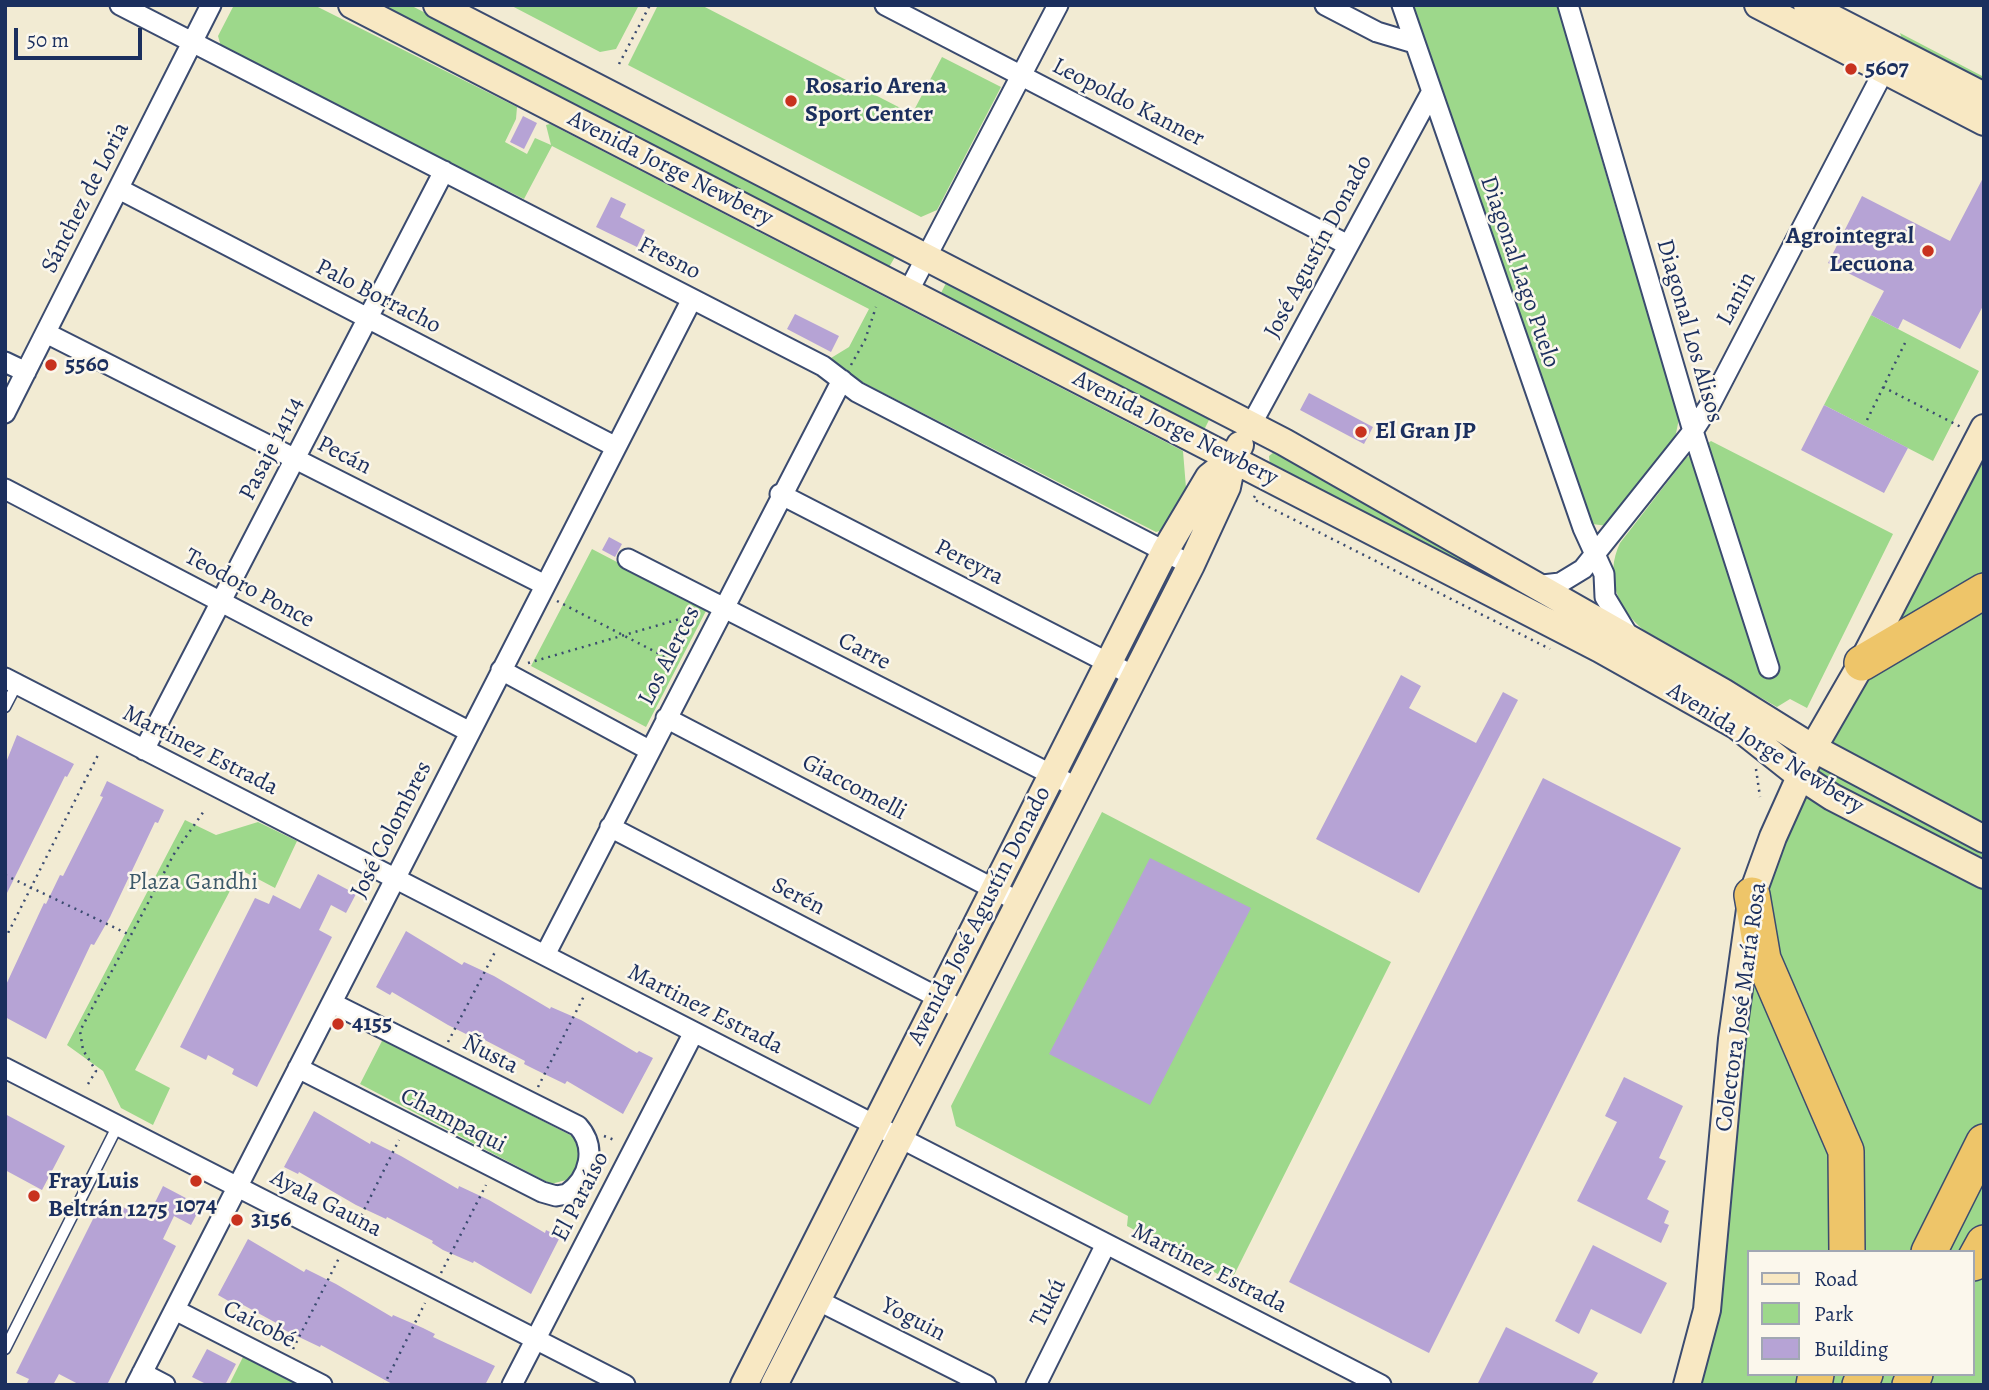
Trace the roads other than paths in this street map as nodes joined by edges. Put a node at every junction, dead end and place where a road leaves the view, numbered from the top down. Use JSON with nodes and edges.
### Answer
{"nodes":[{"id":1,"x":120,"y":5,"type":"edge"},
{"id":2,"x":211,"y":5,"type":"edge"},
{"id":3,"x":352,"y":5,"type":"edge"},
{"id":4,"x":436,"y":5,"type":"edge"},
{"id":5,"x":886,"y":5,"type":"edge"},
{"id":6,"x":1058,"y":5,"type":"edge"},
{"id":7,"x":1325,"y":5,"type":"edge"},
{"id":8,"x":1402,"y":5,"type":"edge"},
{"id":9,"x":1568,"y":5,"type":"edge"},
{"id":10,"x":1758,"y":5,"type":"edge"},
{"id":11,"x":1807,"y":5,"type":"edge"},
{"id":12,"x":192,"y":42,"type":"junction"},
{"id":13,"x":1415,"y":43,"type":"junction"},
{"id":14,"x":1890,"y":60,"type":"junction"},
{"id":15,"x":1021,"y":75,"type":"junction"},
{"id":16,"x":1431,"y":93,"type":"junction"},
{"id":17,"x":1984,"y":96,"type":"edge"},
{"id":18,"x":1984,"y":122,"type":"edge"},
{"id":19,"x":444,"y":172,"type":"junction"},
{"id":20,"x":118,"y":189,"type":"junction"},
{"id":21,"x":1348,"y":245,"type":"junction"},
{"id":22,"x":927,"y":256,"type":"junction"},
{"id":23,"x":908,"y":292,"type":"junction"},
{"id":24,"x":692,"y":299,"type":"junction"},
{"id":25,"x":368,"y":319,"type":"junction"},
{"id":26,"x":46,"y":333,"type":"junction"},
{"id":27,"x":5,"y":362,"type":"edge"},
{"id":28,"x":26,"y":372,"type":"junction"},
{"id":29,"x":842,"y":380,"type":"junction"},
{"id":30,"x":5,"y":413,"type":"edge"},
{"id":31,"x":1251,"y":425,"type":"junction"},
{"id":32,"x":1984,"y":428,"type":"edge"},
{"id":33,"x":1693,"y":431,"type":"junction"},
{"id":34,"x":616,"y":447,"type":"junction"},
{"id":35,"x":1233,"y":458,"type":"junction"},
{"id":36,"x":295,"y":459,"type":"junction"},
{"id":37,"x":5,"y":489,"type":"edge"},
{"id":38,"x":780,"y":494,"type":"junction"},
{"id":39,"x":1165,"y":551,"type":"junction"},
{"id":40,"x":1597,"y":553,"type":"junction"},
{"id":41,"x":628,"y":559,"type":"dead end"},
{"id":42,"x":1191,"y":565,"type":"junction"},
{"id":43,"x":1534,"y":586,"type":"junction"},
{"id":44,"x":543,"y":589,"type":"junction"},
{"id":45,"x":1984,"y":591,"type":"edge"},
{"id":46,"x":221,"y":602,"type":"junction"},
{"id":47,"x":723,"y":607,"type":"junction"},
{"id":48,"x":1633,"y":642,"type":"junction"},
{"id":49,"x":1108,"y":662,"type":"junction"},
{"id":50,"x":1862,"y":663,"type":"junction"},
{"id":51,"x":1769,"y":668,"type":"dead end"},
{"id":52,"x":502,"y":670,"type":"junction"},
{"id":53,"x":1135,"y":676,"type":"junction"},
{"id":54,"x":11,"y":681,"type":"edge"},
{"id":55,"x":5,"y":707,"type":"edge"},
{"id":56,"x":666,"y":718,"type":"junction"},
{"id":57,"x":470,"y":732,"type":"junction"},
{"id":58,"x":1813,"y":748,"type":"junction"},
{"id":59,"x":144,"y":750,"type":"junction"},
{"id":60,"x":649,"y":750,"type":"junction"},
{"id":61,"x":1052,"y":775,"type":"junction"},
{"id":62,"x":1800,"y":776,"type":"junction"},
{"id":63,"x":1078,"y":788,"type":"junction"},
{"id":64,"x":610,"y":827,"type":"junction"},
{"id":65,"x":1984,"y":839,"type":"edge"},
{"id":66,"x":1984,"y":875,"type":"edge"},
{"id":67,"x":395,"y":878,"type":"junction"},
{"id":68,"x":994,"y":889,"type":"junction"},
{"id":69,"x":1752,"y":895,"type":"junction"},
{"id":70,"x":1019,"y":902,"type":"junction"},
{"id":71,"x":545,"y":955,"type":"junction"},
{"id":72,"x":939,"y":998,"type":"junction"},
{"id":73,"x":332,"y":1003,"type":"junction"},
{"id":74,"x":964,"y":1011,"type":"junction"},
{"id":75,"x":694,"y":1032,"type":"junction"},
{"id":76,"x":5,"y":1068,"type":"edge"},
{"id":77,"x":298,"y":1068,"type":"junction"},
{"id":78,"x":118,"y":1125,"type":"junction"},
{"id":79,"x":875,"y":1125,"type":"junction"},
{"id":80,"x":900,"y":1138,"type":"junction"},
{"id":81,"x":1984,"y":1142,"type":"edge"},
{"id":82,"x":581,"y":1175,"type":"joint"},
{"id":83,"x":237,"y":1186,"type":"junction"},
{"id":84,"x":1984,"y":1243,"type":"edge"},
{"id":85,"x":1107,"y":1244,"type":"junction"},
{"id":86,"x":1847,"y":1250,"type":"edge"},
{"id":87,"x":1930,"y":1250,"type":"edge"},
{"id":88,"x":1975,"y":1259,"type":"edge"},
{"id":89,"x":817,"y":1300,"type":"junction"},
{"id":90,"x":174,"y":1310,"type":"junction"},
{"id":91,"x":536,"y":1339,"type":"junction"},
{"id":92,"x":5,"y":1349,"type":"edge"},
{"id":93,"x":139,"y":1379,"type":"edge"},
{"id":94,"x":165,"y":1385,"type":"edge"},
{"id":95,"x":322,"y":1385,"type":"edge"},
{"id":96,"x":512,"y":1385,"type":"edge"},
{"id":97,"x":625,"y":1385,"type":"edge"},
{"id":98,"x":744,"y":1385,"type":"edge"},
{"id":99,"x":774,"y":1385,"type":"edge"},
{"id":100,"x":986,"y":1385,"type":"edge"},
{"id":101,"x":1036,"y":1385,"type":"edge"},
{"id":102,"x":1381,"y":1385,"type":"edge"},
{"id":103,"x":1686,"y":1385,"type":"edge"}],
"edges":[{"from":1,"to":12,"type":"street","name":"Fresno"},
{"from":2,"to":12,"type":"street","name":"Sánchez de Loria"},
{"from":3,"to":23,"type":"main road","name":"Avenida Jorge Newbery"},
{"from":4,"to":22,"type":"main road","name":"Avenida Jorge Newbery"},
{"from":5,"to":15,"type":"street","name":"Leopoldo Kanner"},
{"from":6,"to":15,"type":"street"},
{"from":7,"to":13,"type":"street"},
{"from":8,"to":13,"type":"street","name":"Diagonal Lago Puelo"},
{"from":9,"to":33,"type":"street","name":"Diagonal Los Alisos"},
{"from":10,"to":14,"type":"main road"},
{"from":11,"to":14,"type":"main road"},
{"from":12,"to":19,"type":"street","name":"Fresno"},
{"from":12,"to":20,"type":"street","name":"Sánchez de Loria"},
{"from":13,"to":16,"type":"street","name":"Diagonal Lago Puelo"},
{"from":14,"to":17,"type":"main road"},
{"from":14,"to":18,"type":"main road"},
{"from":14,"to":33,"type":"street","name":"Lanin"},
{"from":15,"to":21,"type":"street","name":"Leopoldo Kanner"},
{"from":15,"to":22,"type":"street"},
{"from":16,"to":21,"type":"street","name":"José Agustín Donado"},
{"from":16,"to":40,"type":"street","name":"Diagonal Lago Puelo"},
{"from":19,"to":24,"type":"street","name":"Fresno"},
{"from":19,"to":25,"type":"street","name":"Pasaje 14114"},
{"from":20,"to":25,"type":"street","name":"Palo Borracho"},
{"from":20,"to":26,"type":"street","name":"Sánchez de Loria"},
{"from":21,"to":31,"type":"street","name":"José Agustín Donado"},
{"from":22,"to":23,"type":"street"},
{"from":22,"to":31,"type":"main road","name":"Avenida Jorge Newbery"},
{"from":23,"to":35,"type":"main road","name":"Avenida Jorge Newbery"},
{"from":24,"to":29,"type":"street","name":"Fresno"},
{"from":24,"to":34,"type":"street","name":"José Colombres"},
{"from":25,"to":34,"type":"street","name":"Palo Borracho"},
{"from":25,"to":36,"type":"street","name":"Pasaje 14114"},
{"from":26,"to":28,"type":"street","name":"Sánchez de Loria"},
{"from":26,"to":36,"type":"street","name":"Pecán"},
{"from":27,"to":28,"type":"street"},
{"from":28,"to":30,"type":"street","name":"Sánchez de Loria"},
{"from":29,"to":38,"type":"street","name":"Los Alerces"},
{"from":29,"to":39,"type":"street","name":"Fresno"},
{"from":31,"to":35,"type":"main road","name":"Avenida José Agustín Donado"},
{"from":31,"to":43,"type":"main road","name":"Avenida Jorge Newbery"},
{"from":32,"to":50,"type":"main road","name":"Colectora José María Rosa"},
{"from":33,"to":40,"type":"street","name":"Lanin"},
{"from":33,"to":51,"type":"street","name":"Diagonal Los Alisos"},
{"from":34,"to":44,"type":"street","name":"José Colombres"},
{"from":35,"to":39,"type":"main road","name":"Avenida José Agustín Donado"},
{"from":35,"to":42,"type":"main road","name":"Avenida José Agustín Donado"},
{"from":35,"to":62,"type":"main road","name":"Avenida Jorge Newbery"},
{"from":36,"to":44,"type":"street","name":"Pecán"},
{"from":36,"to":46,"type":"street","name":"Pasaje 14114"},
{"from":37,"to":46,"type":"street","name":"Teodoro Ponce"},
{"from":38,"to":47,"type":"street","name":"Los Alerces"},
{"from":38,"to":49,"type":"street","name":"Pereyra"},
{"from":39,"to":42,"type":"street","name":"Fresno"},
{"from":39,"to":49,"type":"main road","name":"Avenida José Agustín Donado"},
{"from":40,"to":43,"type":"street"},
{"from":40,"to":48,"type":"street","name":"Diagonal Lago Puelo"},
{"from":41,"to":47,"type":"street","name":"Carre"},
{"from":42,"to":53,"type":"main road","name":"Avenida José Agustín Donado"},
{"from":43,"to":48,"type":"main road","name":"Avenida Jorge Newbery"},
{"from":44,"to":52,"type":"street","name":"José Colombres"},
{"from":45,"to":50,"type":"highway"},
{"from":46,"to":57,"type":"street","name":"Teodoro Ponce"},
{"from":46,"to":59,"type":"street","name":"Pasaje 14114"},
{"from":47,"to":56,"type":"street","name":"Los Alerces"},
{"from":47,"to":61,"type":"street","name":"Carre"},
{"from":48,"to":58,"type":"main road","name":"Avenida Jorge Newbery"},
{"from":49,"to":53,"type":"street","name":"Pereyra"},
{"from":49,"to":61,"type":"main road","name":"Avenida José Agustín Donado"},
{"from":50,"to":58,"type":"main road","name":"Colectora José María Rosa"},
{"from":52,"to":57,"type":"street","name":"José Colombres"},
{"from":52,"to":60,"type":"street"},
{"from":53,"to":63,"type":"main road","name":"Avenida José Agustín Donado"},
{"from":54,"to":55,"type":"lane"},
{"from":54,"to":59,"type":"street","name":"Martinez Estrada"},
{"from":56,"to":60,"type":"street","name":"Los Alerces"},
{"from":56,"to":68,"type":"street","name":"Giaccomelli"},
{"from":57,"to":67,"type":"street","name":"José Colombres"},
{"from":58,"to":62,"type":"main road","name":"Colectora José María Rosa"},
{"from":58,"to":65,"type":"main road","name":"Avenida Jorge Newbery"},
{"from":59,"to":67,"type":"street","name":"Martinez Estrada"},
{"from":60,"to":64,"type":"street","name":"Los Alerces"},
{"from":61,"to":63,"type":"street","name":"Carre"},
{"from":61,"to":68,"type":"main road","name":"Avenida José Agustín Donado"},
{"from":62,"to":66,"type":"main road","name":"Avenida Jorge Newbery"},
{"from":62,"to":69,"type":"main road","name":"Colectora José María Rosa"},
{"from":63,"to":70,"type":"main road","name":"Avenida José Agustín Donado"},
{"from":64,"to":71,"type":"street","name":"Los Alerces"},
{"from":64,"to":72,"type":"street","name":"Serén"},
{"from":67,"to":71,"type":"street","name":"Martinez Estrada"},
{"from":67,"to":73,"type":"street","name":"José Colombres"},
{"from":68,"to":70,"type":"street","name":"Giaccomelli"},
{"from":68,"to":72,"type":"main road","name":"Avenida José Agustín Donado"},
{"from":69,"to":86,"type":"highway"},
{"from":69,"to":103,"type":"main road","name":"Colectora José María Rosa"},
{"from":70,"to":74,"type":"main road","name":"Avenida José Agustín Donado"},
{"from":71,"to":75,"type":"street","name":"Martinez Estrada"},
{"from":72,"to":74,"type":"street","name":"Serén"},
{"from":72,"to":79,"type":"main road","name":"Avenida José Agustín Donado"},
{"from":73,"to":77,"type":"street","name":"José Colombres"},
{"from":73,"to":82,"type":"street","name":"Ñusta"},
{"from":74,"to":80,"type":"main road","name":"Avenida José Agustín Donado"},
{"from":75,"to":79,"type":"street","name":"Martinez Estrada"},
{"from":75,"to":91,"type":"street","name":"El Paraíso"},
{"from":76,"to":78,"type":"street","name":"Ayala Gauna"},
{"from":77,"to":82,"type":"street","name":"Champaqui"},
{"from":77,"to":83,"type":"street","name":"José Colombres"},
{"from":78,"to":83,"type":"street","name":"Ayala Gauna"},
{"from":78,"to":92,"type":"lane"},
{"from":79,"to":80,"type":"street","name":"Martinez Estrada"},
{"from":79,"to":98,"type":"main road","name":"Avenida José Agustín Donado"},
{"from":80,"to":85,"type":"street","name":"Martinez Estrada"},
{"from":80,"to":89,"type":"main road","name":"Avenida José Agustín Donado"},
{"from":81,"to":87,"type":"highway"},
{"from":83,"to":90,"type":"street","name":"José Colombres"},
{"from":83,"to":91,"type":"street","name":"Ayala Gauna"},
{"from":84,"to":88,"type":"highway"},
{"from":85,"to":101,"type":"street","name":"Tukú"},
{"from":85,"to":102,"type":"street","name":"Martinez Estrada"},
{"from":89,"to":99,"type":"main road","name":"Avenida José Agustín Donado"},
{"from":89,"to":100,"type":"street","name":"Yoguin"},
{"from":90,"to":93,"type":"street","name":"José Colombres"},
{"from":90,"to":95,"type":"street","name":"Caicobé"},
{"from":91,"to":96,"type":"street","name":"El Paraíso"},
{"from":91,"to":97,"type":"street","name":"Ayala Gauna"},
{"from":93,"to":94,"type":"street"}]}
